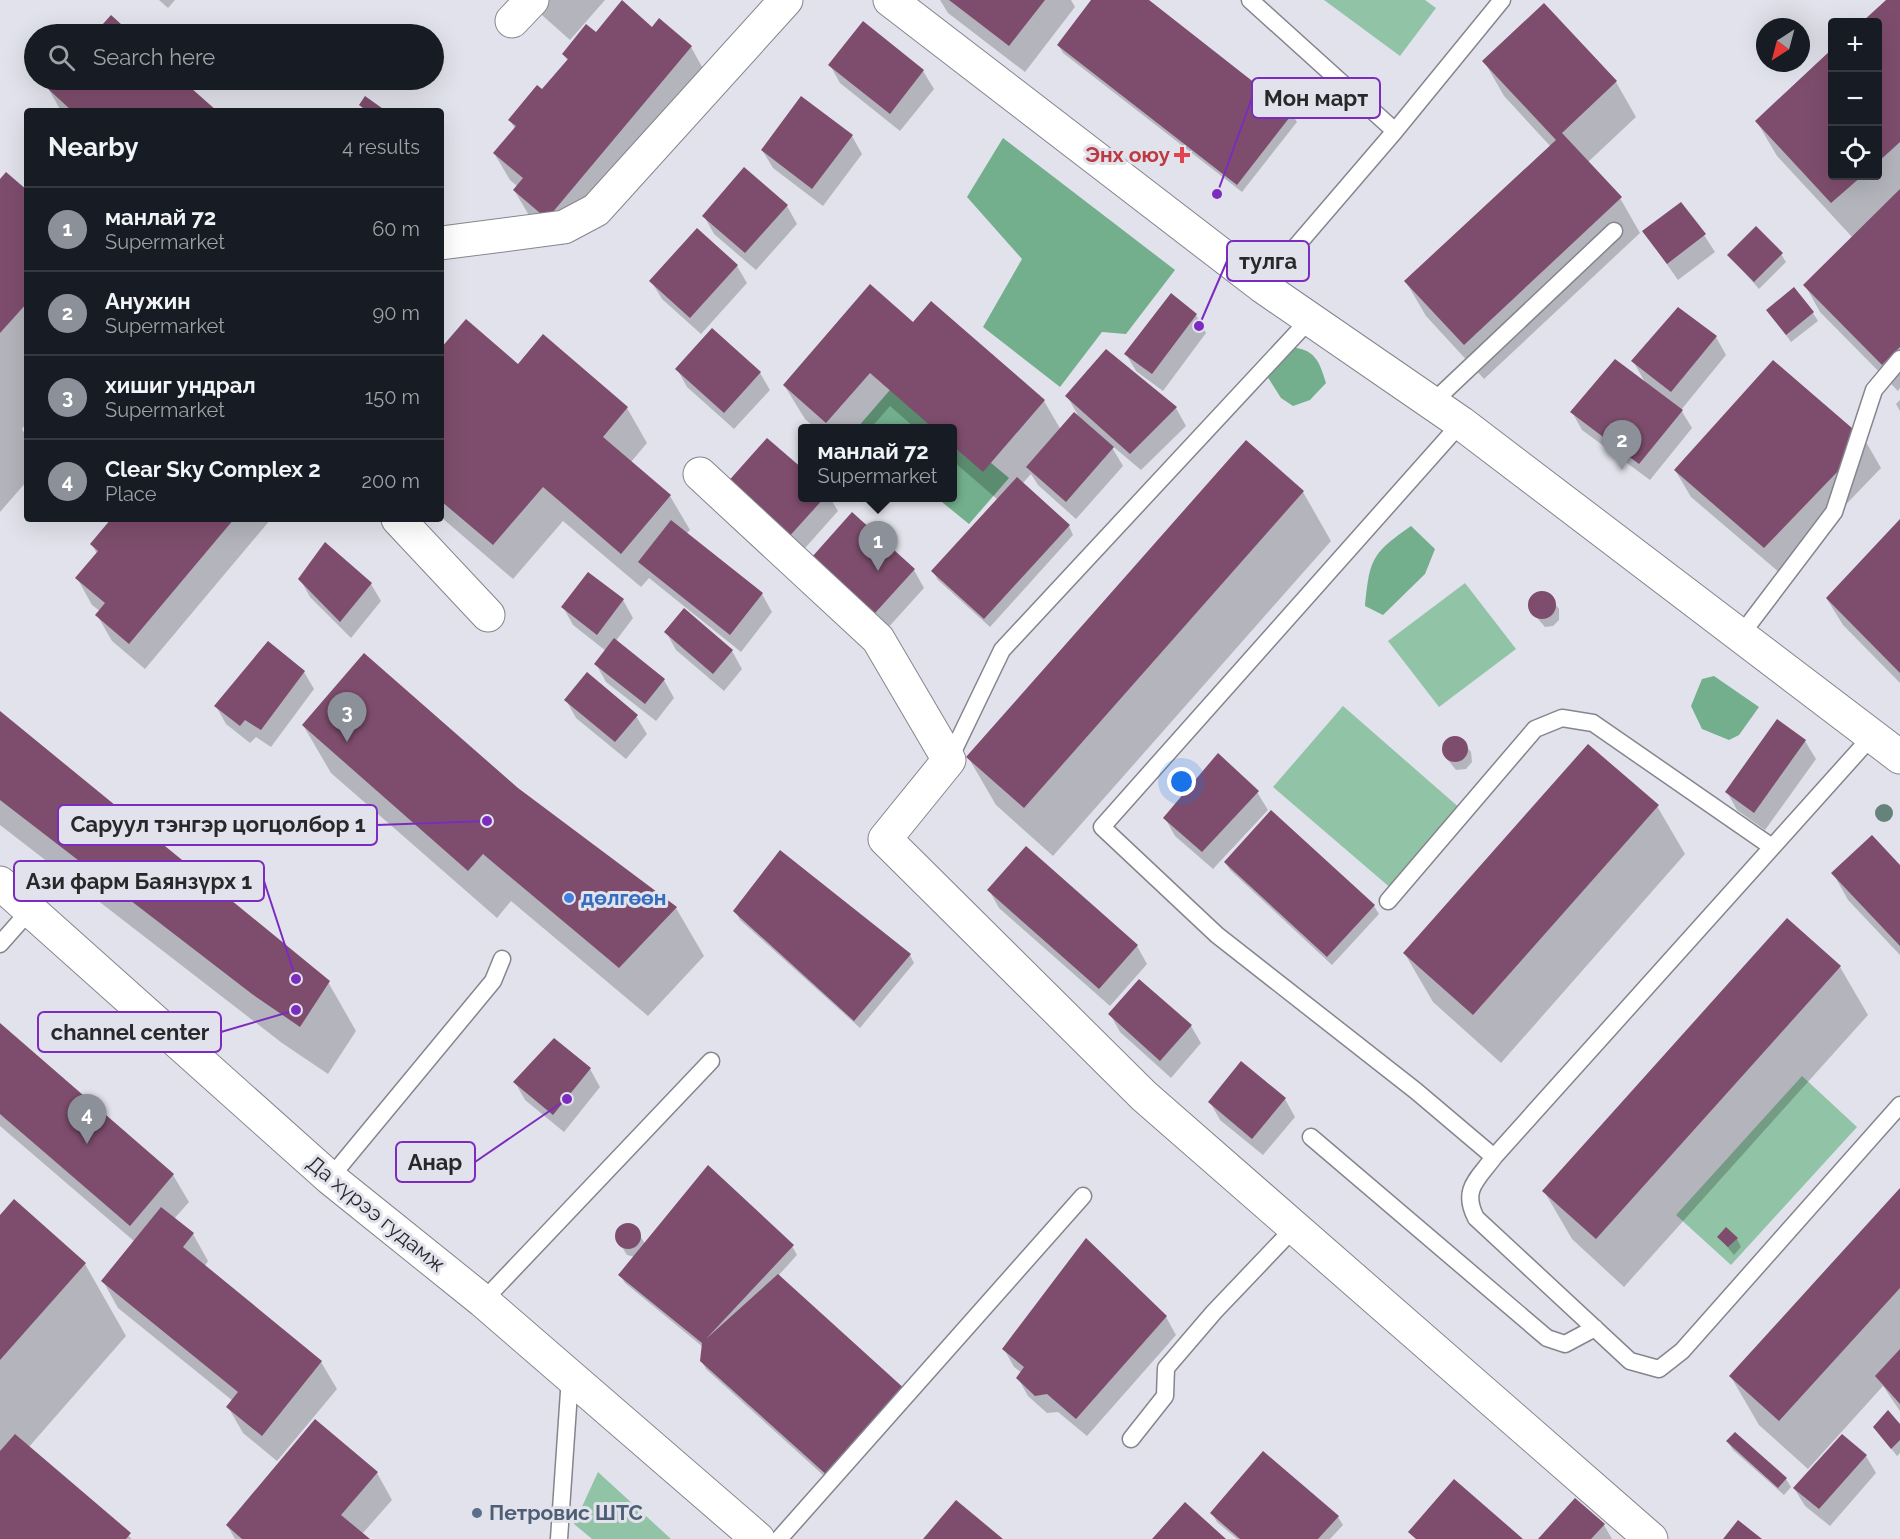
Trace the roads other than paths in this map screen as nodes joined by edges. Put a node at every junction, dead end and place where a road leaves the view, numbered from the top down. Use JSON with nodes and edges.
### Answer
{"nodes":[{"id":1,"x":786,"y":0,"type":"edge"},
{"id":2,"x":890,"y":0,"type":"edge"},
{"id":3,"x":1250,"y":0,"type":"edge"},
{"id":4,"x":1502,"y":0,"type":"edge"},
{"id":5,"x":1395,"y":130,"type":"junction"},
{"id":6,"x":1614,"y":231,"type":"dead end"},
{"id":7,"x":444,"y":243,"type":"edge"},
{"id":8,"x":1262,"y":286,"type":"junction"},
{"id":9,"x":1310,"y":319,"type":"junction"},
{"id":10,"x":1900,"y":359,"type":"edge"},
{"id":11,"x":1432,"y":403,"type":"junction"},
{"id":12,"x":1461,"y":423,"type":"junction"},
{"id":13,"x":700,"y":474,"type":"dead end"},
{"id":14,"x":401,"y":522,"type":"edge"},
{"id":15,"x":488,"y":615,"type":"dead end"},
{"id":16,"x":1740,"y":636,"type":"junction"},
{"id":17,"x":1872,"y":735,"type":"junction"},
{"id":18,"x":1900,"y":757,"type":"edge"},
{"id":19,"x":949,"y":760,"type":"junction"},
{"id":20,"x":1772,"y":847,"type":"junction"},
{"id":21,"x":0,"y":883,"type":"edge"},
{"id":22,"x":1388,"y":901,"type":"dead end"},
{"id":23,"x":31,"y":909,"type":"junction"},
{"id":24,"x":0,"y":944,"type":"edge"},
{"id":25,"x":502,"y":959,"type":"dead end"},
{"id":26,"x":711,"y":1061,"type":"dead end"},
{"id":27,"x":1900,"y":1105,"type":"edge"},
{"id":28,"x":1311,"y":1137,"type":"dead end"},
{"id":29,"x":1494,"y":1157,"type":"junction"},
{"id":30,"x":330,"y":1178,"type":"junction"},
{"id":31,"x":1083,"y":1196,"type":"dead end"},
{"id":32,"x":1296,"y":1226,"type":"junction"},
{"id":33,"x":483,"y":1301,"type":"junction"},
{"id":34,"x":1594,"y":1328,"type":"junction"},
{"id":35,"x":570,"y":1376,"type":"junction"},
{"id":36,"x":1131,"y":1438,"type":"dead end"},
{"id":37,"x":559,"y":1539,"type":"edge"},
{"id":38,"x":758,"y":1539,"type":"edge"},
{"id":39,"x":779,"y":1539,"type":"edge"},
{"id":40,"x":1652,"y":1539,"type":"edge"}],
"edges":[{"from":1,"to":7,"type":"street"},
{"from":2,"to":8,"type":"street"},
{"from":3,"to":5,"type":"lane"},
{"from":4,"to":5,"type":"lane"},
{"from":5,"to":8,"type":"lane"},
{"from":6,"to":11,"type":"lane"},
{"from":8,"to":9,"type":"street"},
{"from":9,"to":11,"type":"street"},
{"from":9,"to":19,"type":"lane"},
{"from":10,"to":16,"type":"lane"},
{"from":11,"to":12,"type":"street"},
{"from":12,"to":16,"type":"street"},
{"from":12,"to":29,"type":"lane"},
{"from":13,"to":19,"type":"street"},
{"from":14,"to":15,"type":"street"},
{"from":16,"to":17,"type":"street"},
{"from":17,"to":18,"type":"street"},
{"from":17,"to":20,"type":"lane"},
{"from":19,"to":32,"type":"street"},
{"from":20,"to":22,"type":"lane"},
{"from":20,"to":29,"type":"lane"},
{"from":21,"to":23,"type":"street","name":"Да хүрээ гудамж"},
{"from":23,"to":24,"type":"lane"},
{"from":23,"to":30,"type":"street","name":"Да хүрээ гудамж"},
{"from":25,"to":30,"type":"lane"},
{"from":26,"to":33,"type":"lane"},
{"from":27,"to":34,"type":"lane"},
{"from":28,"to":34,"type":"lane"},
{"from":29,"to":34,"type":"lane"},
{"from":30,"to":33,"type":"street","name":"Да хүрээ гудамж"},
{"from":31,"to":39,"type":"lane"},
{"from":32,"to":36,"type":"lane"},
{"from":32,"to":40,"type":"street"},
{"from":33,"to":35,"type":"street","name":"Да хүрээ гудамж"},
{"from":35,"to":37,"type":"lane"},
{"from":35,"to":38,"type":"street","name":"Да хүрээ гудамж"}]}
